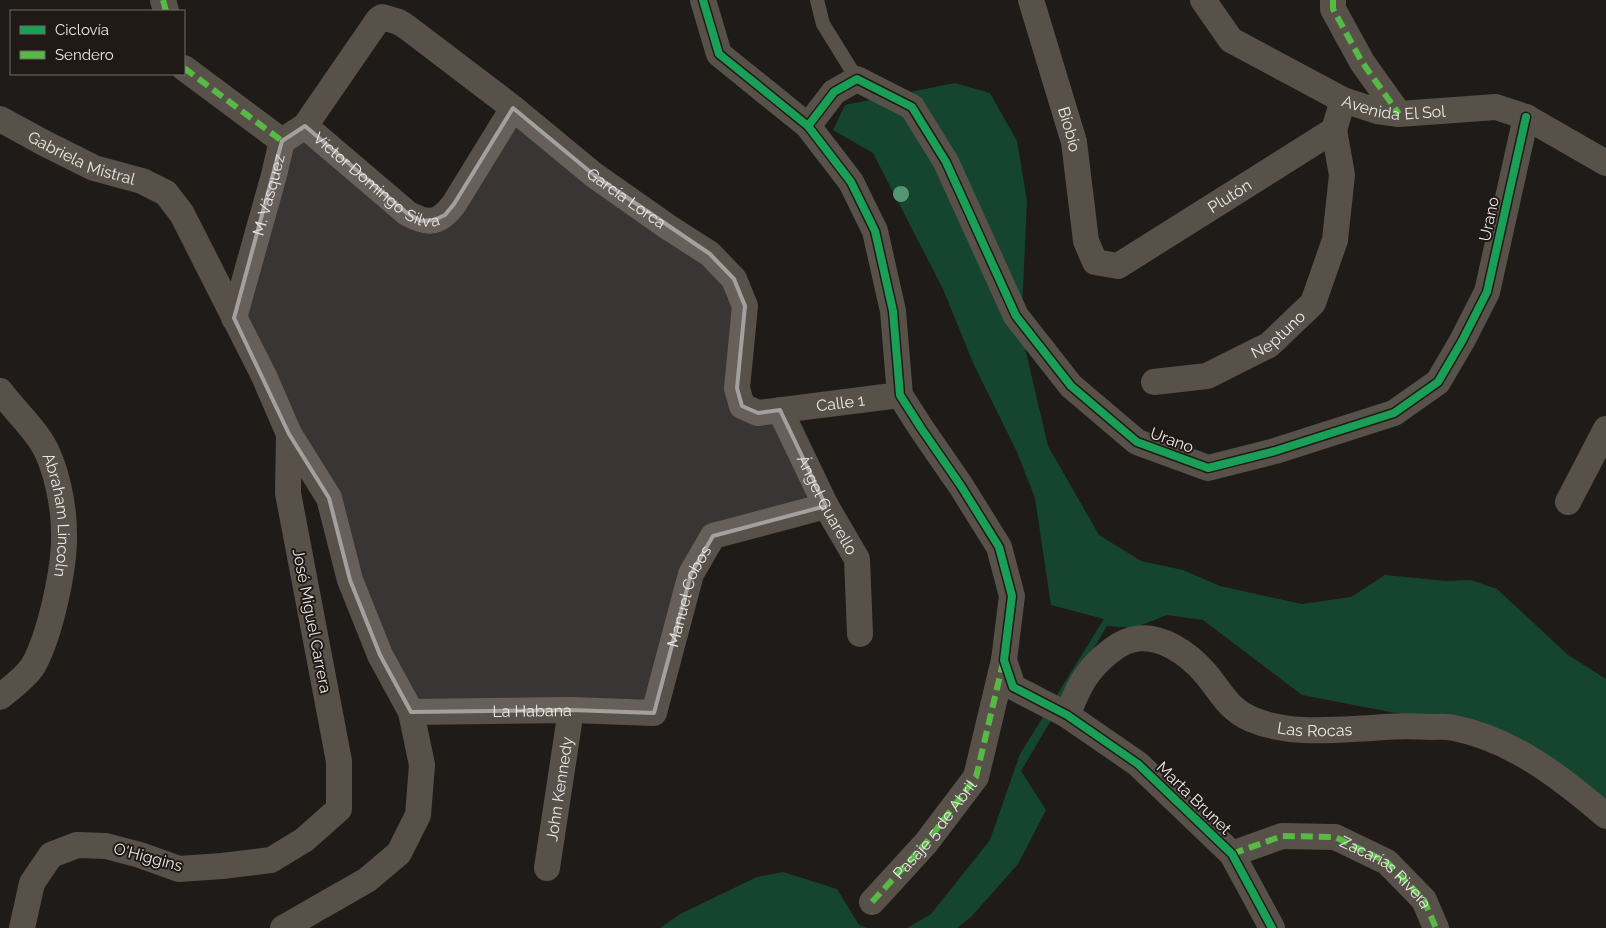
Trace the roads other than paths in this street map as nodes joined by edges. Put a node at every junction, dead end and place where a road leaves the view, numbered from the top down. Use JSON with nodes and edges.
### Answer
{"nodes":[{"id":1,"x":703,"y":0,"type":"edge"},
{"id":2,"x":817,"y":0,"type":"edge"},
{"id":3,"x":1031,"y":0,"type":"edge"},
{"id":4,"x":1203,"y":0,"type":"edge"},
{"id":5,"x":1333,"y":0,"type":"edge"},
{"id":6,"x":382,"y":17,"type":"joint"},
{"id":7,"x":185,"y":69,"type":"edge"},
{"id":8,"x":857,"y":79,"type":"junction"},
{"id":9,"x":1343,"y":100,"type":"junction"},
{"id":10,"x":513,"y":108,"type":"junction"},
{"id":11,"x":1399,"y":114,"type":"junction"},
{"id":12,"x":1526,"y":117,"type":"junction"},
{"id":13,"x":0,"y":120,"type":"edge"},
{"id":14,"x":305,"y":126,"type":"junction"},
{"id":15,"x":808,"y":126,"type":"junction"},
{"id":16,"x":1334,"y":130,"type":"junction"},
{"id":17,"x":282,"y":141,"type":"junction"},
{"id":18,"x":1606,"y":163,"type":"edge"},
{"id":19,"x":166,"y":192,"type":"joint"},
{"id":20,"x":1095,"y":262,"type":"joint"},
{"id":21,"x":234,"y":318,"type":"junction"},
{"id":22,"x":1154,"y":382,"type":"dead end"},
{"id":23,"x":0,"y":392,"type":"edge"},
{"id":24,"x":900,"y":395,"type":"junction"},
{"id":25,"x":780,"y":410,"type":"junction"},
{"id":26,"x":1606,"y":429,"type":"edge"},
{"id":27,"x":289,"y":434,"type":"junction"},
{"id":28,"x":1568,"y":502,"type":"dead end"},
{"id":29,"x":826,"y":506,"type":"junction"},
{"id":30,"x":860,"y":634,"type":"dead end"},
{"id":31,"x":1004,"y":660,"type":"junction"},
{"id":32,"x":0,"y":698,"type":"edge"},
{"id":33,"x":570,"y":710,"type":"junction"},
{"id":34,"x":411,"y":712,"type":"junction"},
{"id":35,"x":654,"y":714,"type":"joint"},
{"id":36,"x":1067,"y":715,"type":"junction"},
{"id":37,"x":339,"y":809,"type":"joint"},
{"id":38,"x":1606,"y":816,"type":"edge"},
{"id":39,"x":1232,"y":854,"type":"junction"},
{"id":40,"x":547,"y":868,"type":"dead end"},
{"id":41,"x":872,"y":902,"type":"dead end"},
{"id":42,"x":22,"y":928,"type":"edge"},
{"id":43,"x":283,"y":928,"type":"edge"},
{"id":44,"x":1272,"y":928,"type":"edge"},
{"id":45,"x":1436,"y":928,"type":"edge"}],
"edges":[{"from":1,"to":15,"type":"street"},
{"from":2,"to":8,"type":"lane"},
{"from":3,"to":20,"type":"street","name":"Bíobío"},
{"from":4,"to":9,"type":"street","name":"Avenida El Sol"},
{"from":5,"to":11,"type":"street"},
{"from":6,"to":10,"type":"street","name":"García Lorca"},
{"from":6,"to":14,"type":"street","name":"M. Vásquez"},
{"from":7,"to":17,"type":"street"},
{"from":8,"to":12,"type":"street","name":"Urano"},
{"from":8,"to":15,"type":"street"},
{"from":9,"to":11,"type":"street","name":"Avenida El Sol"},
{"from":9,"to":16,"type":"street"},
{"from":10,"to":14,"type":"street","name":"Víctor Domingo Silva"},
{"from":10,"to":25,"type":"street","name":"García Lorca"},
{"from":11,"to":12,"type":"street","name":"Avenida El Sol"},
{"from":12,"to":18,"type":"street","name":"Avenida El Sol"},
{"from":13,"to":19,"type":"street","name":"Gabriela Mistral"},
{"from":14,"to":17,"type":"street","name":"M. Vásquez"},
{"from":15,"to":24,"type":"street"},
{"from":16,"to":20,"type":"street","name":"Plutón"},
{"from":16,"to":22,"type":"street","name":"Neptuno"},
{"from":17,"to":21,"type":"street","name":"M. Vásquez"},
{"from":19,"to":21,"type":"street","name":"José Miguel Carrera"},
{"from":21,"to":27,"type":"street","name":"José Miguel Carrera"},
{"from":23,"to":32,"type":"street","name":"Abraham Lincoln"},
{"from":24,"to":25,"type":"street","name":"Calle 1"},
{"from":24,"to":31,"type":"street","name":"Pasaje 5 de Abril"},
{"from":25,"to":29,"type":"street","name":"Ángel Guarello"},
{"from":26,"to":28,"type":"street"},
{"from":27,"to":34,"type":"street","name":"José Miguel Carrera"},
{"from":27,"to":37,"type":"street","name":"José Miguel Carrera"},
{"from":29,"to":30,"type":"street","name":"Ángel Guarello"},
{"from":29,"to":35,"type":"street","name":"Manuel Cobos"},
{"from":31,"to":36,"type":"street","name":"Marta Brunet"},
{"from":31,"to":41,"type":"street","name":"Pasaje 5 de Abril"},
{"from":33,"to":34,"type":"street","name":"La Habana"},
{"from":33,"to":35,"type":"street","name":"La Habana"},
{"from":33,"to":40,"type":"street","name":"John Kennedy"},
{"from":34,"to":43,"type":"street","name":"José Miguel Carrera"},
{"from":36,"to":38,"type":"street","name":"Las Rocas"},
{"from":36,"to":39,"type":"street","name":"Marta Brunet"},
{"from":37,"to":42,"type":"street","name":"O'Higgins"},
{"from":39,"to":44,"type":"street","name":"Marta Brunet"},
{"from":39,"to":45,"type":"street","name":"Zacarías Rivera"}]}
